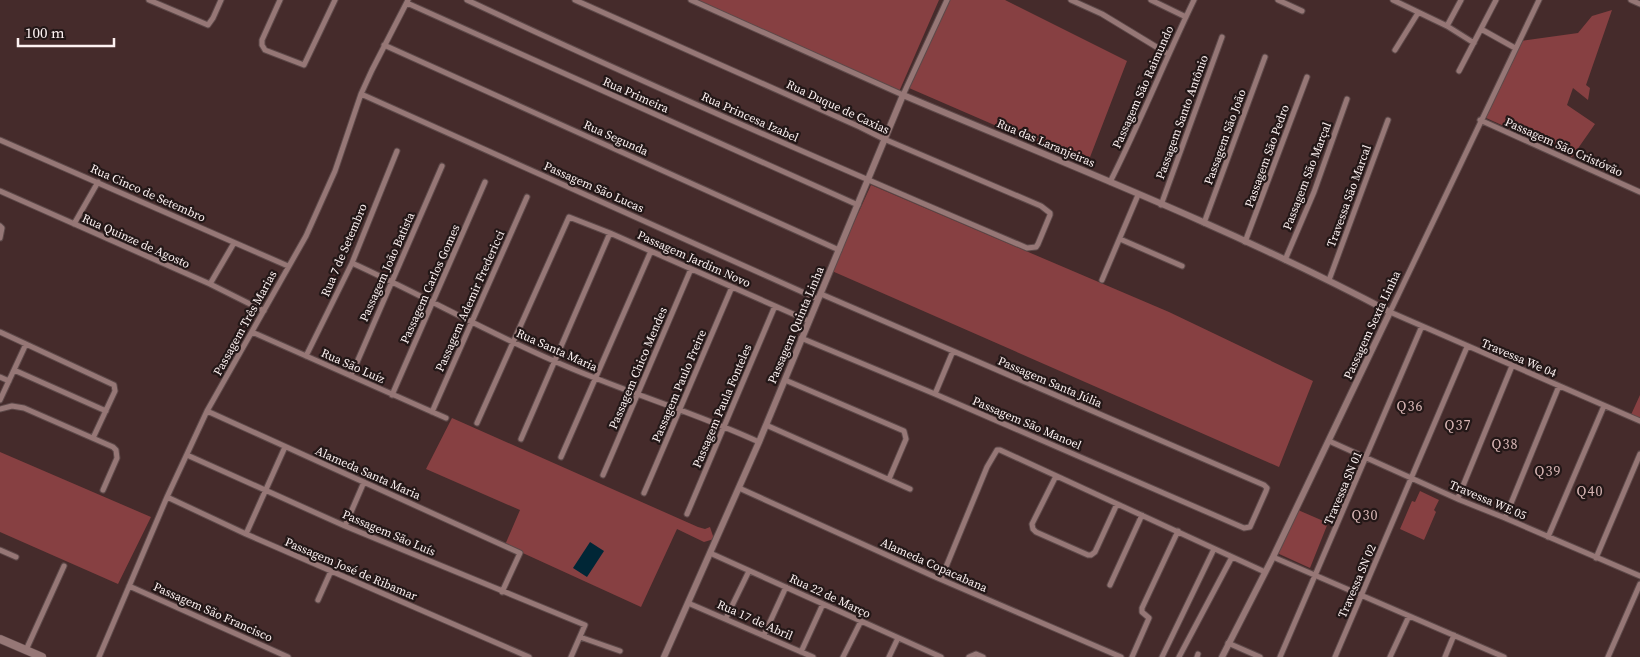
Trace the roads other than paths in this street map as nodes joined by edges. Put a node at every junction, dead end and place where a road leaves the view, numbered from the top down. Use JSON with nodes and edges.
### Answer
{"nodes":[{"id":1,"x":148,"y":0,"type":"edge"},
{"id":2,"x":168,"y":0,"type":"edge"},
{"id":3,"x":221,"y":0,"type":"edge"},
{"id":4,"x":280,"y":0,"type":"edge"},
{"id":5,"x":335,"y":0,"type":"edge"},
{"id":6,"x":467,"y":0,"type":"edge"},
{"id":7,"x":575,"y":0,"type":"edge"},
{"id":8,"x":691,"y":0,"type":"edge"},
{"id":9,"x":947,"y":0,"type":"edge"},
{"id":10,"x":1071,"y":0,"type":"edge"},
{"id":11,"x":1151,"y":0,"type":"edge"},
{"id":12,"x":1194,"y":0,"type":"edge"},
{"id":13,"x":1278,"y":0,"type":"edge"},
{"id":14,"x":1393,"y":0,"type":"edge"},
{"id":15,"x":1408,"y":0,"type":"edge"},
{"id":16,"x":1461,"y":0,"type":"edge"},
{"id":17,"x":1496,"y":0,"type":"edge"},
{"id":18,"x":1538,"y":0,"type":"edge"},
{"id":19,"x":1632,"y":0,"type":"edge"},
{"id":20,"x":408,"y":1,"type":"edge"},
{"id":21,"x":1640,"y":4,"type":"edge"},
{"id":22,"x":1405,"y":6,"type":"junction"},
{"id":23,"x":165,"y":7,"type":"junction"},
{"id":24,"x":1302,"y":11,"type":"dead end"},
{"id":25,"x":1418,"y":13,"type":"junction"},
{"id":26,"x":1186,"y":17,"type":"junction"},
{"id":27,"x":1447,"y":26,"type":"junction"},
{"id":28,"x":1481,"y":29,"type":"junction"},
{"id":29,"x":1222,"y":37,"type":"dead end"},
{"id":30,"x":1474,"y":43,"type":"junction"},
{"id":31,"x":384,"y":45,"type":"junction"},
{"id":32,"x":1515,"y":48,"type":"junction"},
{"id":33,"x":1395,"y":50,"type":"dead end"},
{"id":34,"x":1168,"y":54,"type":"junction"},
{"id":35,"x":1265,"y":57,"type":"dead end"},
{"id":36,"x":1459,"y":71,"type":"dead end"},
{"id":37,"x":1307,"y":77,"type":"dead end"},
{"id":38,"x":361,"y":94,"type":"junction"},
{"id":39,"x":903,"y":95,"type":"junction"},
{"id":40,"x":1347,"y":99,"type":"dead end"},
{"id":41,"x":1388,"y":120,"type":"dead end"},
{"id":42,"x":1480,"y":120,"type":"junction"},
{"id":43,"x":884,"y":139,"type":"junction"},
{"id":44,"x":0,"y":140,"type":"edge"},
{"id":45,"x":397,"y":151,"type":"dead end"},
{"id":46,"x":442,"y":166,"type":"dead end"},
{"id":47,"x":868,"y":180,"type":"junction"},
{"id":48,"x":98,"y":182,"type":"junction"},
{"id":49,"x":485,"y":182,"type":"dead end"},
{"id":50,"x":1110,"y":182,"type":"junction"},
{"id":51,"x":0,"y":191,"type":"edge"},
{"id":52,"x":1640,"y":192,"type":"edge"},
{"id":53,"x":1138,"y":195,"type":"junction"},
{"id":54,"x":526,"y":197,"type":"dead end"},
{"id":55,"x":858,"y":205,"type":"junction"},
{"id":56,"x":1161,"y":205,"type":"junction"},
{"id":57,"x":1204,"y":223,"type":"junction"},
{"id":58,"x":74,"y":224,"type":"junction"},
{"id":59,"x":0,"y":226,"type":"edge"},
{"id":60,"x":610,"y":233,"type":"junction"},
{"id":61,"x":0,"y":238,"type":"edge"},
{"id":62,"x":1120,"y":239,"type":"junction"},
{"id":63,"x":1246,"y":242,"type":"junction"},
{"id":64,"x":234,"y":243,"type":"junction"},
{"id":65,"x":1026,"y":248,"type":"joint"},
{"id":66,"x":839,"y":250,"type":"junction"},
{"id":67,"x":651,"y":251,"type":"junction"},
{"id":68,"x":1285,"y":260,"type":"junction"},
{"id":69,"x":352,"y":264,"type":"junction"},
{"id":70,"x":288,"y":266,"type":"junction"},
{"id":71,"x":1182,"y":266,"type":"dead end"},
{"id":72,"x":691,"y":269,"type":"junction"},
{"id":73,"x":1102,"y":280,"type":"dead end"},
{"id":74,"x":1329,"y":280,"type":"junction"},
{"id":75,"x":392,"y":282,"type":"junction"},
{"id":76,"x":210,"y":284,"type":"junction"},
{"id":77,"x":732,"y":287,"type":"junction"},
{"id":78,"x":819,"y":296,"type":"junction"},
{"id":79,"x":434,"y":302,"type":"junction"},
{"id":80,"x":775,"y":306,"type":"junction"},
{"id":81,"x":264,"y":311,"type":"junction"},
{"id":82,"x":1390,"y":312,"type":"junction"},
{"id":83,"x":809,"y":321,"type":"junction"},
{"id":84,"x":472,"y":323,"type":"junction"},
{"id":85,"x":1422,"y":326,"type":"junction"},
{"id":86,"x":0,"y":332,"type":"edge"},
{"id":87,"x":252,"y":332,"type":"junction"},
{"id":88,"x":801,"y":338,"type":"junction"},
{"id":89,"x":513,"y":342,"type":"junction"},
{"id":90,"x":26,"y":344,"type":"junction"},
{"id":91,"x":1467,"y":347,"type":"junction"},
{"id":92,"x":954,"y":351,"type":"junction"},
{"id":93,"x":306,"y":356,"type":"junction"},
{"id":94,"x":553,"y":361,"type":"junction"},
{"id":95,"x":1512,"y":366,"type":"junction"},
{"id":96,"x":14,"y":370,"type":"junction"},
{"id":97,"x":351,"y":376,"type":"junction"},
{"id":98,"x":0,"y":377,"type":"edge"},
{"id":99,"x":595,"y":378,"type":"junction"},
{"id":100,"x":785,"y":380,"type":"junction"},
{"id":101,"x":9,"y":381,"type":"junction"},
{"id":102,"x":1559,"y":386,"type":"junction"},
{"id":103,"x":637,"y":394,"type":"junction"},
{"id":104,"x":935,"y":394,"type":"junction"},
{"id":105,"x":392,"y":395,"type":"junction"},
{"id":106,"x":0,"y":400,"type":"edge"},
{"id":107,"x":1604,"y":406,"type":"junction"},
{"id":108,"x":0,"y":409,"type":"edge"},
{"id":109,"x":679,"y":409,"type":"junction"},
{"id":110,"x":106,"y":411,"type":"junction"},
{"id":111,"x":207,"y":412,"type":"junction"},
{"id":112,"x":432,"y":412,"type":"junction"},
{"id":113,"x":446,"y":418,"type":"dead end"},
{"id":114,"x":1640,"y":421,"type":"edge"},
{"id":115,"x":477,"y":422,"type":"dead end"},
{"id":116,"x":766,"y":425,"type":"junction"},
{"id":117,"x":724,"y":426,"type":"junction"},
{"id":118,"x":93,"y":438,"type":"junction"},
{"id":119,"x":521,"y":439,"type":"dead end"},
{"id":120,"x":1329,"y":441,"type":"junction"},
{"id":121,"x":759,"y":442,"type":"junction"},
{"id":122,"x":285,"y":447,"type":"junction"},
{"id":123,"x":1640,"y":454,"type":"edge"},
{"id":124,"x":187,"y":455,"type":"junction"},
{"id":125,"x":561,"y":458,"type":"dead end"},
{"id":126,"x":1366,"y":458,"type":"junction"},
{"id":127,"x":603,"y":475,"type":"dead end"},
{"id":128,"x":1056,"y":476,"type":"junction"},
{"id":129,"x":1411,"y":478,"type":"junction"},
{"id":130,"x":889,"y":479,"type":"junction"},
{"id":131,"x":364,"y":482,"type":"junction"},
{"id":132,"x":739,"y":488,"type":"junction"},
{"id":133,"x":910,"y":489,"type":"dead end"},
{"id":134,"x":103,"y":490,"type":"dead end"},
{"id":135,"x":266,"y":490,"type":"junction"},
{"id":136,"x":644,"y":493,"type":"dead end"},
{"id":137,"x":167,"y":497,"type":"junction"},
{"id":138,"x":1458,"y":498,"type":"junction"},
{"id":139,"x":1117,"y":504,"type":"junction"},
{"id":140,"x":687,"y":514,"type":"dead end"},
{"id":141,"x":1142,"y":515,"type":"junction"},
{"id":142,"x":1505,"y":518,"type":"junction"},
{"id":143,"x":345,"y":526,"type":"junction"},
{"id":144,"x":1244,"y":528,"type":"joint"},
{"id":145,"x":1178,"y":531,"type":"junction"},
{"id":146,"x":246,"y":534,"type":"junction"},
{"id":147,"x":1548,"y":537,"type":"junction"},
{"id":148,"x":1214,"y":549,"type":"junction"},
{"id":149,"x":0,"y":550,"type":"edge"},
{"id":150,"x":710,"y":553,"type":"junction"},
{"id":151,"x":16,"y":557,"type":"dead end"},
{"id":152,"x":1232,"y":557,"type":"junction"},
{"id":153,"x":1273,"y":557,"type":"junction"},
{"id":154,"x":1596,"y":558,"type":"junction"},
{"id":155,"x":64,"y":566,"type":"dead end"},
{"id":156,"x":331,"y":571,"type":"junction"},
{"id":157,"x":749,"y":571,"type":"junction"},
{"id":158,"x":1265,"y":572,"type":"junction"},
{"id":159,"x":1315,"y":576,"type":"junction"},
{"id":160,"x":1640,"y":576,"type":"edge"},
{"id":161,"x":941,"y":579,"type":"junction"},
{"id":162,"x":1640,"y":584,"type":"edge"},
{"id":163,"x":1110,"y":585,"type":"dead end"},
{"id":164,"x":129,"y":586,"type":"junction"},
{"id":165,"x":786,"y":587,"type":"junction"},
{"id":166,"x":502,"y":592,"type":"junction"},
{"id":167,"x":1361,"y":595,"type":"junction"},
{"id":168,"x":318,"y":600,"type":"dead end"},
{"id":169,"x":688,"y":603,"type":"junction"},
{"id":170,"x":823,"y":604,"type":"junction"},
{"id":171,"x":1409,"y":616,"type":"junction"},
{"id":172,"x":726,"y":618,"type":"junction"},
{"id":173,"x":861,"y":622,"type":"junction"},
{"id":174,"x":764,"y":635,"type":"junction"},
{"id":175,"x":1454,"y":635,"type":"junction"},
{"id":176,"x":580,"y":637,"type":"junction"},
{"id":177,"x":898,"y":638,"type":"junction"},
{"id":178,"x":0,"y":639,"type":"edge"},
{"id":179,"x":1228,"y":643,"type":"junction"},
{"id":180,"x":26,"y":650,"type":"junction"},
{"id":181,"x":620,"y":651,"type":"dead end"},
{"id":182,"x":801,"y":652,"type":"junction"},
{"id":183,"x":932,"y":655,"type":"edge"},
{"id":184,"x":1501,"y":656,"type":"edge"},
{"id":185,"x":42,"y":657,"type":"edge"},
{"id":186,"x":99,"y":657,"type":"edge"},
{"id":187,"x":288,"y":657,"type":"edge"},
{"id":188,"x":529,"y":657,"type":"edge"},
{"id":189,"x":571,"y":657,"type":"edge"},
{"id":190,"x":664,"y":657,"type":"edge"},
{"id":191,"x":813,"y":657,"type":"edge"},
{"id":192,"x":843,"y":657,"type":"edge"},
{"id":193,"x":889,"y":657,"type":"edge"},
{"id":194,"x":941,"y":657,"type":"edge"},
{"id":195,"x":969,"y":657,"type":"edge"},
{"id":196,"x":983,"y":657,"type":"edge"},
{"id":197,"x":1121,"y":657,"type":"edge"},
{"id":198,"x":1132,"y":657,"type":"edge"},
{"id":199,"x":1162,"y":657,"type":"edge"},
{"id":200,"x":1179,"y":657,"type":"edge"},
{"id":201,"x":1222,"y":657,"type":"edge"},
{"id":202,"x":1260,"y":657,"type":"edge"},
{"id":203,"x":1280,"y":657,"type":"edge"},
{"id":204,"x":1335,"y":657,"type":"edge"},
{"id":205,"x":1390,"y":657,"type":"edge"},
{"id":206,"x":1445,"y":657,"type":"edge"},
{"id":207,"x":1608,"y":657,"type":"edge"}],
"edges":[{"from":1,"to":23,"type":"street"},
{"from":2,"to":23,"type":"street"},
{"from":3,"to":23,"type":"street"},
{"from":4,"to":5,"type":"street"},
{"from":6,"to":47,"type":"street","name":"Rua Princesa Izabel"},
{"from":7,"to":43,"type":"street","name":"Rua Duque de Caxias"},
{"from":8,"to":39,"type":"street","name":"Rua das Laranjeiras"},
{"from":9,"to":39,"type":"street","name":"Passagem Quinta Linha"},
{"from":10,"to":34,"type":"street"},
{"from":11,"to":26,"type":"street"},
{"from":12,"to":26,"type":"street","name":"Passagem São Raimundo"},
{"from":13,"to":24,"type":"street"},
{"from":14,"to":22,"type":"street"},
{"from":15,"to":22,"type":"street"},
{"from":16,"to":27,"type":"street"},
{"from":17,"to":28,"type":"street"},
{"from":18,"to":32,"type":"street","name":"Passagem Sexta Linha"},
{"from":19,"to":21,"type":"street"},
{"from":20,"to":31,"type":"street","name":"Passagem Três Marias"},
{"from":20,"to":55,"type":"street","name":"Rua Primeira"},
{"from":22,"to":25,"type":"street"},
{"from":25,"to":27,"type":"street"},
{"from":25,"to":33,"type":"street"},
{"from":26,"to":34,"type":"street","name":"Passagem São Raimundo"},
{"from":27,"to":30,"type":"street"},
{"from":28,"to":30,"type":"street"},
{"from":28,"to":32,"type":"street"},
{"from":29,"to":56,"type":"street","name":"Passagem Santo Antônio"},
{"from":30,"to":36,"type":"street"},
{"from":31,"to":38,"type":"street","name":"Passagem Três Marias"},
{"from":31,"to":66,"type":"street","name":"Rua Segunda"},
{"from":32,"to":42,"type":"street","name":"Passagem Sexta Linha"},
{"from":34,"to":50,"type":"street","name":"Passagem São Raimundo"},
{"from":35,"to":57,"type":"street","name":"Passagem São João"},
{"from":37,"to":63,"type":"street","name":"Passagem São Pedro"},
{"from":38,"to":70,"type":"street","name":"Passagem Três Marias"},
{"from":38,"to":78,"type":"street","name":"Passagem São Lucas"},
{"from":39,"to":43,"type":"street","name":"Passagem Quinta Linha"},
{"from":39,"to":50,"type":"street","name":"Rua das Laranjeiras"},
{"from":40,"to":68,"type":"street","name":"Passagem São Marçal"},
{"from":41,"to":74,"type":"street","name":"Travessa São Marcal"},
{"from":42,"to":52,"type":"street","name":"Passagem São Cristóvão"},
{"from":42,"to":82,"type":"street","name":"Passagem Sexta Linha"},
{"from":43,"to":47,"type":"street","name":"Passagem Quinta Linha"},
{"from":43,"to":65,"type":"street","name":"Rua Duque de Caxias"},
{"from":44,"to":48,"type":"street","name":"Rua Cinco de Setembro"},
{"from":45,"to":69,"type":"street","name":"Rua 7 de Setembro"},
{"from":46,"to":75,"type":"street","name":"Passagem João Batista"},
{"from":47,"to":55,"type":"street","name":"Passagem Quinta Linha"},
{"from":47,"to":65,"type":"street","name":"Rua Princesa Izabel"},
{"from":48,"to":58,"type":"street"},
{"from":48,"to":64,"type":"street","name":"Rua Cinco de Setembro"},
{"from":49,"to":79,"type":"street","name":"Passagem Carlos Gomes"},
{"from":50,"to":53,"type":"street","name":"Rua das Laranjeiras"},
{"from":51,"to":58,"type":"street","name":"Rua Quinze de Agosto"},
{"from":53,"to":56,"type":"street","name":"Rua das Laranjeiras"},
{"from":53,"to":62,"type":"street"},
{"from":54,"to":84,"type":"street","name":"Passagem Ademir Fredericci"},
{"from":55,"to":66,"type":"street","name":"Passagem Quinta Linha"},
{"from":56,"to":57,"type":"street","name":"Rua das Laranjeiras"},
{"from":57,"to":63,"type":"street","name":"Rua das Laranjeiras"},
{"from":58,"to":76,"type":"street","name":"Rua Quinze de Agosto"},
{"from":59,"to":61,"type":"street"},
{"from":60,"to":67,"type":"street","name":"Passagem Jardim Novo"},
{"from":60,"to":89,"type":"street","name":"Passagem Jardim Novo"},
{"from":60,"to":94,"type":"street"},
{"from":62,"to":71,"type":"street"},
{"from":62,"to":73,"type":"street"},
{"from":63,"to":68,"type":"street","name":"Rua das Laranjeiras"},
{"from":64,"to":70,"type":"street","name":"Rua Cinco de Setembro"},
{"from":64,"to":76,"type":"street"},
{"from":66,"to":78,"type":"street","name":"Passagem Quinta Linha"},
{"from":67,"to":72,"type":"street","name":"Passagem Jardim Novo"},
{"from":67,"to":99,"type":"street"},
{"from":68,"to":74,"type":"street","name":"Rua das Laranjeiras"},
{"from":69,"to":75,"type":"street","name":"Rua Santa Maria"},
{"from":69,"to":93,"type":"street","name":"Rua 7 de Setembro"},
{"from":70,"to":81,"type":"street","name":"Passagem Três Marias"},
{"from":72,"to":77,"type":"street","name":"Passagem Jardim Novo"},
{"from":72,"to":103,"type":"street","name":"Passagem Chico Mendes"},
{"from":74,"to":82,"type":"street","name":"Rua das Laranjeiras"},
{"from":75,"to":79,"type":"street","name":"Rua Santa Maria"},
{"from":75,"to":97,"type":"street","name":"Passagem João Batista"},
{"from":76,"to":81,"type":"street","name":"Rua Quinze de Agosto"},
{"from":77,"to":80,"type":"street","name":"Passagem Jardim Novo"},
{"from":77,"to":109,"type":"street","name":"Passagem Paulo Freire"},
{"from":78,"to":83,"type":"street","name":"Passagem Quinta Linha"},
{"from":78,"to":92,"type":"street","name":"Passagem Santa Júlia"},
{"from":79,"to":84,"type":"street","name":"Rua Santa Maria"},
{"from":79,"to":105,"type":"street","name":"Passagem Carlos Gomes"},
{"from":80,"to":83,"type":"street","name":"Passagem Jardim Novo"},
{"from":80,"to":117,"type":"street","name":"Passagem Paula Fonteles"},
{"from":81,"to":87,"type":"street","name":"Passagem Três Marias"},
{"from":82,"to":85,"type":"street","name":"Travessa We 04"},
{"from":82,"to":120,"type":"street","name":"Passagem Sexta Linha"},
{"from":83,"to":88,"type":"street","name":"Passagem Quinta Linha"},
{"from":84,"to":89,"type":"street","name":"Rua Santa Maria"},
{"from":84,"to":112,"type":"street","name":"Passagem Ademir Fredericci"},
{"from":85,"to":91,"type":"street","name":"Travessa We 04"},
{"from":85,"to":126,"type":"street","name":"Travessa SN 01"},
{"from":86,"to":90,"type":"street"},
{"from":87,"to":93,"type":"street","name":"Rua São Luíz"},
{"from":87,"to":111,"type":"street","name":"Passagem Três Marias"},
{"from":88,"to":100,"type":"street","name":"Passagem Quinta Linha"},
{"from":88,"to":104,"type":"street","name":"Passagem São Manoel"},
{"from":89,"to":94,"type":"street","name":"Rua Santa Maria"},
{"from":89,"to":115,"type":"street"},
{"from":90,"to":96,"type":"street"},
{"from":90,"to":110,"type":"street"},
{"from":91,"to":95,"type":"street","name":"Travessa We 04"},
{"from":91,"to":129,"type":"street","name":"Travessa SN 02"},
{"from":92,"to":104,"type":"street"},
{"from":92,"to":144,"type":"street","name":"Passagem Santa Júlia"},
{"from":93,"to":97,"type":"street","name":"Rua São Luíz"},
{"from":94,"to":99,"type":"street","name":"Rua Santa Maria"},
{"from":94,"to":119,"type":"street"},
{"from":95,"to":102,"type":"street","name":"Travessa We 04"},
{"from":95,"to":138,"type":"street"},
{"from":96,"to":101,"type":"street"},
{"from":96,"to":110,"type":"street"},
{"from":97,"to":105,"type":"street","name":"Rua São Luíz"},
{"from":98,"to":101,"type":"street"},
{"from":99,"to":103,"type":"street","name":"Rua Santa Maria"},
{"from":99,"to":125,"type":"street"},
{"from":100,"to":116,"type":"street","name":"Passagem Quinta Linha"},
{"from":100,"to":130,"type":"street"},
{"from":101,"to":106,"type":"street"},
{"from":102,"to":107,"type":"street","name":"Travessa We 04"},
{"from":102,"to":142,"type":"street"},
{"from":103,"to":109,"type":"street","name":"Rua Santa Maria"},
{"from":103,"to":127,"type":"street","name":"Passagem Chico Mendes"},
{"from":104,"to":144,"type":"street","name":"Passagem São Manoel"},
{"from":105,"to":112,"type":"street","name":"Rua São Luíz"},
{"from":107,"to":114,"type":"street","name":"Travessa We 04"},
{"from":107,"to":147,"type":"street"},
{"from":108,"to":118,"type":"street"},
{"from":109,"to":117,"type":"street","name":"Rua Santa Maria"},
{"from":109,"to":136,"type":"street","name":"Passagem Paulo Freire"},
{"from":110,"to":118,"type":"street"},
{"from":111,"to":122,"type":"street","name":"Alameda Santa Maria"},
{"from":111,"to":124,"type":"street","name":"Passagem Três Marias"},
{"from":112,"to":113,"type":"street","name":"Rua São Luíz"},
{"from":116,"to":121,"type":"street","name":"Passagem Quinta Linha"},
{"from":116,"to":130,"type":"street"},
{"from":117,"to":121,"type":"street","name":"Rua Santa Maria"},
{"from":117,"to":140,"type":"street","name":"Passagem Paula Fonteles"},
{"from":118,"to":134,"type":"street"},
{"from":120,"to":126,"type":"street","name":"Travessa WE 05"},
{"from":120,"to":153,"type":"street","name":"Passagem Sexta Linha"},
{"from":121,"to":132,"type":"street","name":"Passagem Quinta Linha"},
{"from":122,"to":131,"type":"street","name":"Alameda Santa Maria"},
{"from":122,"to":135,"type":"street"},
{"from":123,"to":154,"type":"street"},
{"from":124,"to":135,"type":"street","name":"Passagem São Luís"},
{"from":124,"to":137,"type":"street","name":"Passagem Três Marias"},
{"from":126,"to":129,"type":"street","name":"Travessa WE 05"},
{"from":126,"to":159,"type":"street","name":"Travessa SN 01"},
{"from":128,"to":139,"type":"street"},
{"from":128,"to":139,"type":"street"},
{"from":128,"to":161,"type":"street"},
{"from":129,"to":138,"type":"street","name":"Travessa WE 05"},
{"from":129,"to":167,"type":"street","name":"Travessa SN 02"},
{"from":130,"to":133,"type":"street"},
{"from":131,"to":143,"type":"street"},
{"from":131,"to":166,"type":"street","name":"Alameda Santa Maria"},
{"from":132,"to":150,"type":"street","name":"Passagem Quinta Linha"},
{"from":132,"to":161,"type":"street","name":"Alameda Copacabana"},
{"from":135,"to":143,"type":"street","name":"Passagem São Luís"},
{"from":135,"to":146,"type":"street"},
{"from":137,"to":146,"type":"street","name":"Passagem José de Ribamar"},
{"from":137,"to":164,"type":"street","name":"Passagem Três Marias"},
{"from":138,"to":142,"type":"street","name":"Travessa WE 05"},
{"from":139,"to":141,"type":"street"},
{"from":141,"to":145,"type":"street"},
{"from":141,"to":163,"type":"street"},
{"from":142,"to":147,"type":"street","name":"Travessa WE 05"},
{"from":143,"to":166,"type":"street","name":"Passagem São Luís"},
{"from":145,"to":148,"type":"street"},
{"from":145,"to":198,"type":"street"},
{"from":146,"to":156,"type":"street","name":"Passagem José de Ribamar"},
{"from":147,"to":154,"type":"street","name":"Travessa WE 05"},
{"from":148,"to":152,"type":"street"},
{"from":148,"to":199,"type":"street"},
{"from":149,"to":151,"type":"street"},
{"from":150,"to":157,"type":"street","name":"Rua 22 de Março"},
{"from":150,"to":169,"type":"street","name":"Passagem Quinta Linha"},
{"from":152,"to":158,"type":"street"},
{"from":152,"to":200,"type":"street"},
{"from":153,"to":158,"type":"street","name":"Passagem Sexta Linha"},
{"from":153,"to":159,"type":"street"},
{"from":154,"to":160,"type":"street","name":"Travessa WE 05"},
{"from":155,"to":180,"type":"street"},
{"from":156,"to":168,"type":"street"},
{"from":156,"to":188,"type":"street","name":"Passagem José de Ribamar"},
{"from":157,"to":165,"type":"street","name":"Rua 22 de Março"},
{"from":157,"to":172,"type":"street"},
{"from":158,"to":179,"type":"street","name":"Passagem Sexta Linha"},
{"from":159,"to":167,"type":"street"},
{"from":159,"to":203,"type":"street","name":"Travessa SN 01"},
{"from":161,"to":197,"type":"street","name":"Alameda Copacabana"},
{"from":162,"to":207,"type":"street"},
{"from":164,"to":186,"type":"street","name":"Passagem Três Marias"},
{"from":164,"to":187,"type":"street","name":"Passagem São Francisco"},
{"from":165,"to":170,"type":"street","name":"Rua 22 de Março"},
{"from":165,"to":174,"type":"street"},
{"from":166,"to":176,"type":"street","name":"Passagem São Luís"},
{"from":167,"to":171,"type":"street"},
{"from":167,"to":204,"type":"street","name":"Travessa SN 02"},
{"from":169,"to":172,"type":"street","name":"Rua 17 de Abril"},
{"from":169,"to":190,"type":"street","name":"Passagem Quinta Linha"},
{"from":170,"to":173,"type":"street","name":"Rua 22 de Março"},
{"from":170,"to":182,"type":"street"},
{"from":171,"to":175,"type":"street"},
{"from":171,"to":205,"type":"street"},
{"from":172,"to":174,"type":"street","name":"Rua 17 de Abril"},
{"from":173,"to":177,"type":"street","name":"Rua 22 de Março"},
{"from":173,"to":192,"type":"street"},
{"from":174,"to":182,"type":"street","name":"Rua 17 de Abril"},
{"from":175,"to":184,"type":"street"},
{"from":175,"to":206,"type":"street"},
{"from":176,"to":181,"type":"street"},
{"from":176,"to":189,"type":"street"},
{"from":177,"to":183,"type":"street","name":"Rua 22 de Março"},
{"from":177,"to":193,"type":"street"},
{"from":178,"to":180,"type":"main road"},
{"from":179,"to":201,"type":"street","name":"Passagem Sexta Linha"},
{"from":179,"to":202,"type":"street"},
{"from":180,"to":185,"type":"main road"},
{"from":182,"to":191,"type":"street","name":"Rua 17 de Abril"},
{"from":183,"to":194,"type":"street","name":"Rua 22 de Março"},
{"from":195,"to":196,"type":"street"}]}
